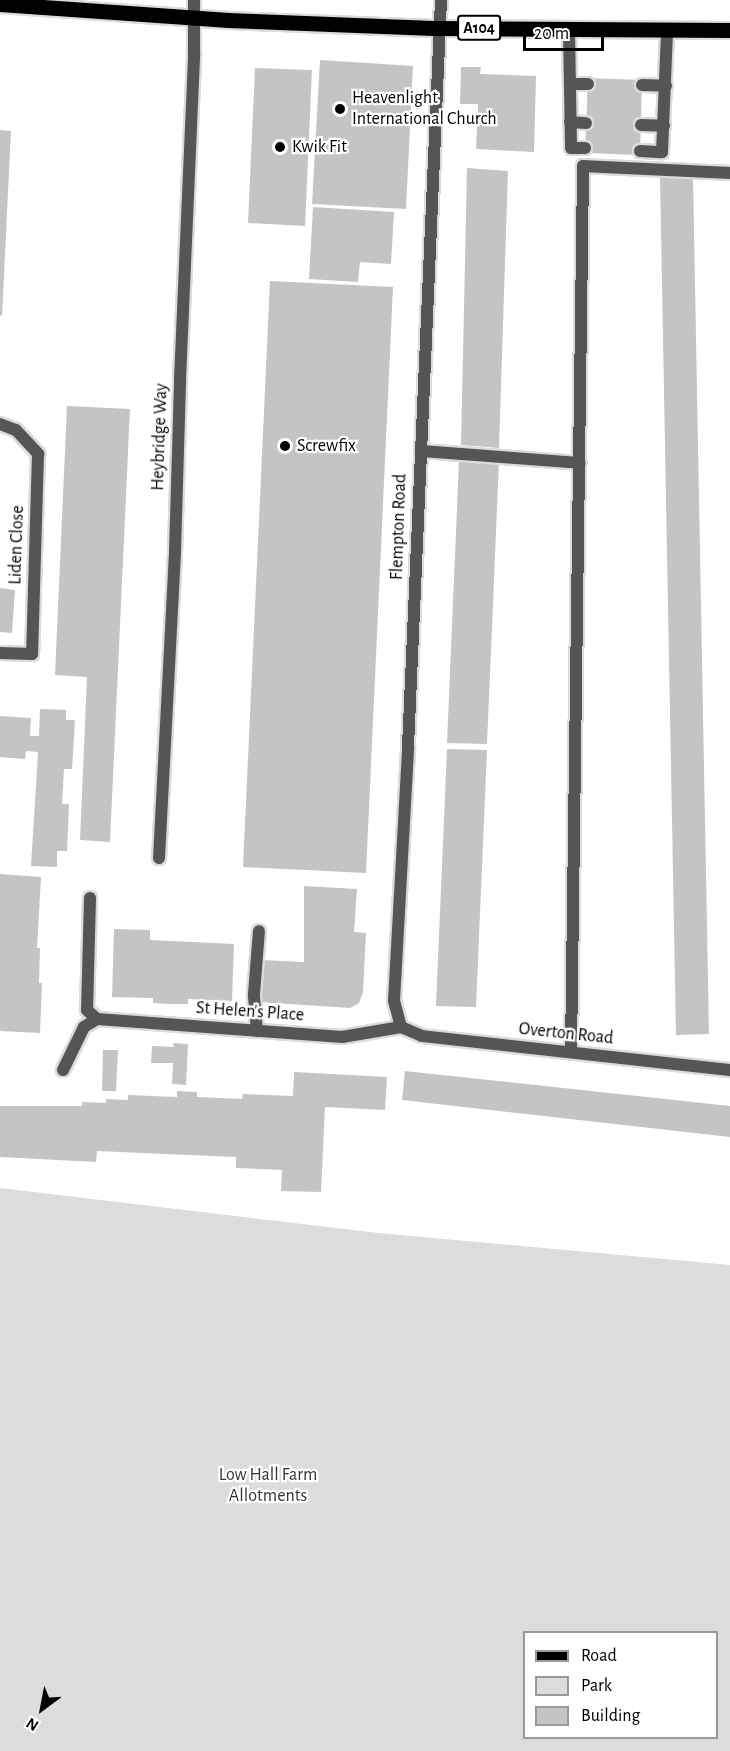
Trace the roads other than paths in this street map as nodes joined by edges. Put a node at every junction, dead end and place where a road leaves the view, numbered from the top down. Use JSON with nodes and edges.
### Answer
{"nodes":[{"id":1,"x":194,"y":0,"type":"edge"},
{"id":2,"x":441,"y":0,"type":"edge"},
{"id":3,"x":0,"y":4,"type":"edge"},
{"id":4,"x":195,"y":17,"type":"junction"},
{"id":5,"x":440,"y":28,"type":"junction"},
{"id":6,"x":569,"y":30,"type":"junction"},
{"id":7,"x":730,"y":30,"type":"edge"},
{"id":8,"x":667,"y":31,"type":"junction"},
{"id":9,"x":570,"y":84,"type":"junction"},
{"id":10,"x":588,"y":84,"type":"dead end"},
{"id":11,"x":642,"y":85,"type":"dead end"},
{"id":12,"x":666,"y":86,"type":"junction"},
{"id":13,"x":570,"y":122,"type":"junction"},
{"id":14,"x":586,"y":123,"type":"dead end"},
{"id":15,"x":640,"y":125,"type":"dead end"},
{"id":16,"x":664,"y":126,"type":"junction"},
{"id":17,"x":585,"y":148,"type":"dead end"},
{"id":18,"x":639,"y":151,"type":"dead end"},
{"id":19,"x":730,"y":173,"type":"edge"},
{"id":20,"x":0,"y":424,"type":"edge"},
{"id":21,"x":421,"y":451,"type":"junction"},
{"id":22,"x":580,"y":463,"type":"junction"},
{"id":23,"x":0,"y":653,"type":"edge"},
{"id":24,"x":159,"y":858,"type":"dead end"},
{"id":25,"x":90,"y":898,"type":"dead end"},
{"id":26,"x":259,"y":931,"type":"dead end"},
{"id":27,"x":97,"y":1019,"type":"junction"},
{"id":28,"x":401,"y":1027,"type":"junction"},
{"id":29,"x":256,"y":1031,"type":"junction"},
{"id":30,"x":571,"y":1052,"type":"junction"},
{"id":31,"x":63,"y":1070,"type":"dead end"},
{"id":32,"x":730,"y":1070,"type":"edge"}],
"edges":[{"from":1,"to":4,"type":"street","name":"Heybridge Way"},
{"from":2,"to":5,"type":"street","name":"Flempton Road"},
{"from":3,"to":4,"type":"main road","number":"A104"},
{"from":4,"to":5,"type":"main road","number":"A104"},
{"from":4,"to":24,"type":"street","name":"Heybridge Way"},
{"from":5,"to":6,"type":"main road","number":"A104"},
{"from":5,"to":21,"type":"street","name":"Flempton Road"},
{"from":6,"to":8,"type":"main road","number":"A104"},
{"from":6,"to":9,"type":"street"},
{"from":7,"to":8,"type":"main road","number":"A104"},
{"from":8,"to":12,"type":"street"},
{"from":9,"to":10,"type":"street"},
{"from":9,"to":13,"type":"street"},
{"from":11,"to":12,"type":"street"},
{"from":12,"to":16,"type":"street"},
{"from":13,"to":14,"type":"street"},
{"from":13,"to":17,"type":"street"},
{"from":15,"to":16,"type":"street"},
{"from":16,"to":18,"type":"street"},
{"from":19,"to":22,"type":"street"},
{"from":20,"to":23,"type":"street","name":"Liden Close"},
{"from":21,"to":22,"type":"street"},
{"from":21,"to":28,"type":"street","name":"Flempton Road"},
{"from":22,"to":30,"type":"street"},
{"from":25,"to":27,"type":"street"},
{"from":26,"to":29,"type":"street"},
{"from":27,"to":29,"type":"street","name":"St Helen's Place"},
{"from":27,"to":31,"type":"street"},
{"from":28,"to":29,"type":"street","name":"St Helen's Place"},
{"from":28,"to":30,"type":"street","name":"Overton Road"},
{"from":30,"to":32,"type":"street","name":"Overton Road"}]}
